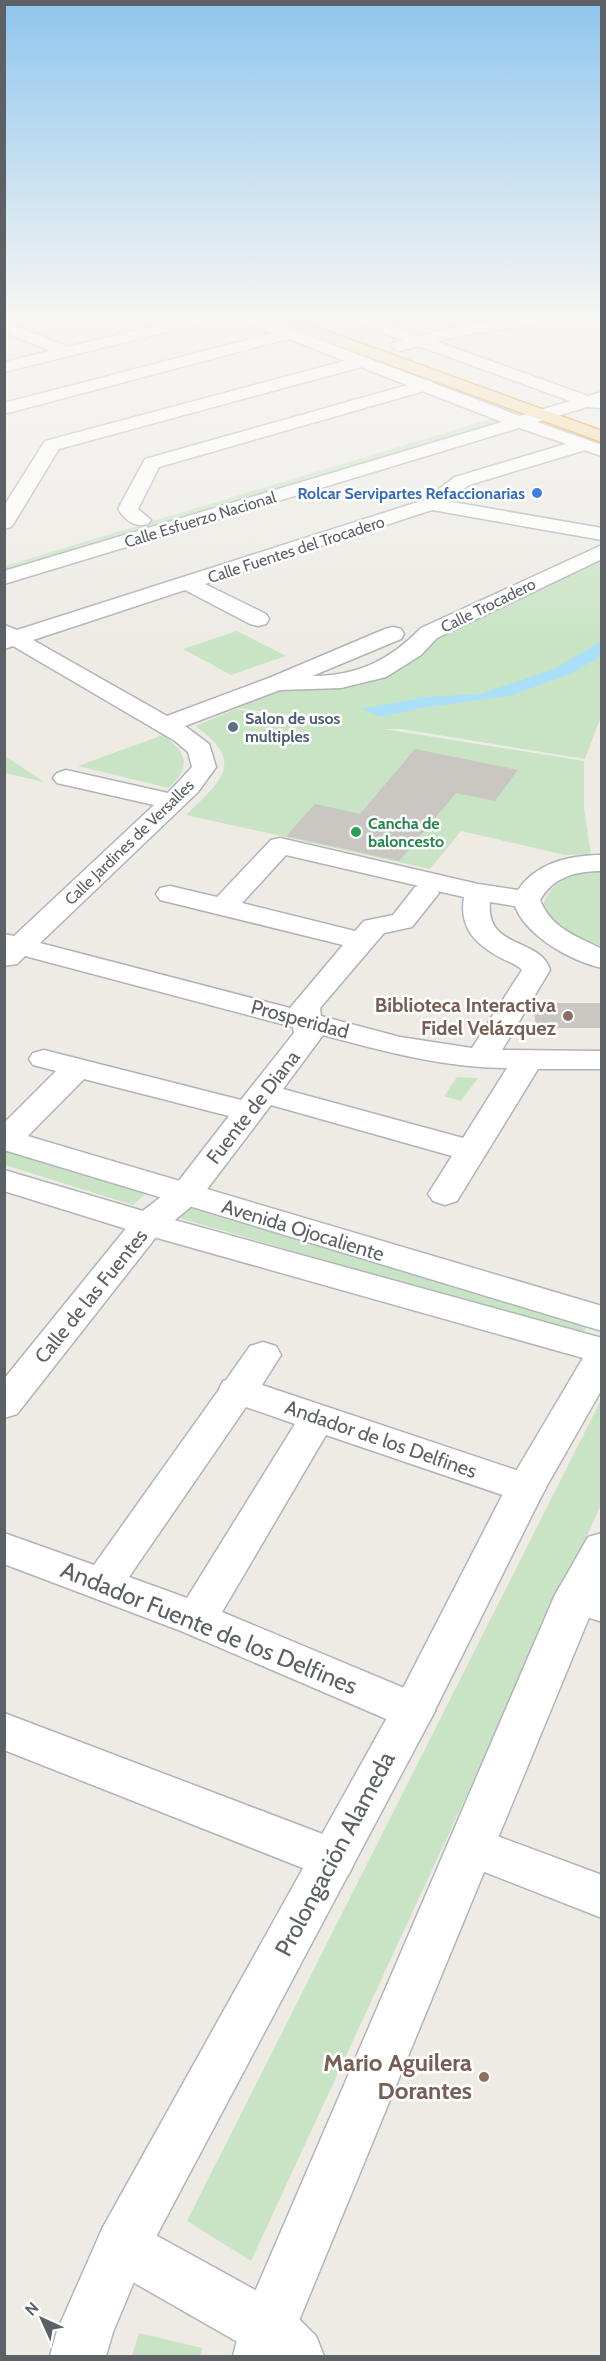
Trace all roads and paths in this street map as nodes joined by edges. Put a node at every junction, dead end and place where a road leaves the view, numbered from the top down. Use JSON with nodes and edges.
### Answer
{"nodes":[{"id":1,"x":90,"y":424,"type":"edge"},
{"id":2,"x":124,"y":424,"type":"edge"},
{"id":3,"x":277,"y":424,"type":"edge"},
{"id":4,"x":464,"y":424,"type":"edge"},
{"id":5,"x":491,"y":424,"type":"edge"},
{"id":6,"x":539,"y":424,"type":"edge"},
{"id":7,"x":584,"y":424,"type":"edge"},
{"id":8,"x":102,"y":430,"type":"junction"},
{"id":9,"x":602,"y":437,"type":"edge"},
{"id":10,"x":122,"y":443,"type":"dead end"},
{"id":11,"x":582,"y":445,"type":"junction"},
{"id":12,"x":602,"y":451,"type":"edge"},
{"id":13,"x":444,"y":508,"type":"junction"},
{"id":14,"x":141,"y":520,"type":"junction"},
{"id":15,"x":4,"y":523,"type":"edge"},
{"id":16,"x":602,"y":534,"type":"edge"},
{"id":17,"x":602,"y":551,"type":"edge"},
{"id":18,"x":4,"y":561,"type":"edge"},
{"id":19,"x":4,"y":578,"type":"edge"},
{"id":20,"x":189,"y":584,"type":"junction"},
{"id":21,"x":258,"y":619,"type":"dead end"},
{"id":22,"x":393,"y":634,"type":"dead end"},
{"id":23,"x":8,"y":638,"type":"edge"},
{"id":24,"x":277,"y":683,"type":"junction"},
{"id":25,"x":166,"y":725,"type":"junction"},
{"id":26,"x":66,"y":777,"type":"dead end"},
{"id":27,"x":173,"y":802,"type":"junction"},
{"id":28,"x":602,"y":863,"type":"edge"},
{"id":29,"x":478,"y":892,"type":"junction"},
{"id":30,"x":425,"y":893,"type":"dead end"},
{"id":31,"x":170,"y":894,"type":"dead end"},
{"id":32,"x":525,"y":900,"type":"junction"},
{"id":33,"x":223,"y":907,"type":"junction"},
{"id":34,"x":362,"y":941,"type":"junction"},
{"id":35,"x":10,"y":950,"type":"edge"},
{"id":36,"x":602,"y":960,"type":"edge"},
{"id":37,"x":307,"y":1021,"type":"junction"},
{"id":38,"x":44,"y":1059,"type":"dead end"},
{"id":39,"x":481,"y":1059,"type":"junction"},
{"id":40,"x":602,"y":1060,"type":"edge"},
{"id":41,"x":527,"y":1061,"type":"junction"},
{"id":42,"x":76,"y":1068,"type":"junction"},
{"id":43,"x":257,"y":1102,"type":"junction"},
{"id":44,"x":5,"y":1140,"type":"edge"},
{"id":45,"x":473,"y":1151,"type":"junction"},
{"id":46,"x":4,"y":1180,"type":"edge"},
{"id":47,"x":186,"y":1194,"type":"junction"},
{"id":48,"x":445,"y":1194,"type":"dead end"},
{"id":49,"x":148,"y":1224,"type":"junction"},
{"id":50,"x":602,"y":1319,"type":"edge"},
{"id":51,"x":602,"y":1351,"type":"edge"},
{"id":52,"x":263,"y":1355,"type":"dead end"},
{"id":53,"x":602,"y":1356,"type":"edge"},
{"id":54,"x":236,"y":1390,"type":"junction"},
{"id":55,"x":4,"y":1405,"type":"edge"},
{"id":56,"x":318,"y":1417,"type":"junction"},
{"id":57,"x":526,"y":1488,"type":"junction"},
{"id":58,"x":4,"y":1548,"type":"edge"},
{"id":59,"x":602,"y":1548,"type":"edge"},
{"id":60,"x":103,"y":1583,"type":"junction"},
{"id":61,"x":588,"y":1601,"type":"edge"},
{"id":62,"x":196,"y":1619,"type":"junction"},
{"id":63,"x":413,"y":1711,"type":"junction"},
{"id":64,"x":4,"y":1731,"type":"edge"},
{"id":65,"x":470,"y":1846,"type":"junction"},
{"id":66,"x":333,"y":1859,"type":"junction"},
{"id":67,"x":602,"y":1897,"type":"edge"},
{"id":68,"x":122,"y":2246,"type":"junction"},
{"id":69,"x":275,"y":2347,"type":"edge"},
{"id":70,"x":78,"y":2356,"type":"edge"}],
"edges":[{"from":1,"to":8,"type":"street"},
{"from":2,"to":8,"type":"street"},
{"from":3,"to":14,"type":"street"},
{"from":4,"to":14,"type":"street","name":"Calle Esfuerzo Nacional"},
{"from":5,"to":19,"type":"street","name":"Calle Esfuerzo Nacional"},
{"from":6,"to":11,"type":"street"},
{"from":7,"to":9,"type":"highway"},
{"from":8,"to":10,"type":"street"},
{"from":8,"to":15,"type":"street"},
{"from":11,"to":12,"type":"street"},
{"from":11,"to":13,"type":"street","name":"Calle Fuentes del Trocadero"},
{"from":13,"to":16,"type":"street"},
{"from":13,"to":20,"type":"street","name":"Calle Fuentes del Trocadero"},
{"from":14,"to":18,"type":"street","name":"Calle Esfuerzo Nacional"},
{"from":17,"to":24,"type":"street","name":"Calle Trocadero"},
{"from":20,"to":21,"type":"street"},
{"from":20,"to":23,"type":"street","name":"Calle Fuentes del Trocadero"},
{"from":22,"to":24,"type":"street"},
{"from":23,"to":25,"type":"street","name":"Calle Jardines de Versalles"},
{"from":24,"to":25,"type":"street"},
{"from":25,"to":27,"type":"street","name":"Calle Jardines de Versalles"},
{"from":26,"to":27,"type":"street"},
{"from":27,"to":35,"type":"street","name":"Calle Jardines de Versalles"},
{"from":28,"to":32,"type":"street"},
{"from":29,"to":32,"type":"street"},
{"from":29,"to":33,"type":"street"},
{"from":29,"to":39,"type":"street"},
{"from":30,"to":34,"type":"street","name":"Fuente de Diana"},
{"from":31,"to":33,"type":"street"},
{"from":32,"to":36,"type":"street"},
{"from":33,"to":34,"type":"street"},
{"from":34,"to":37,"type":"street","name":"Fuente de Diana"},
{"from":35,"to":37,"type":"street","name":"Prosperidad"},
{"from":37,"to":39,"type":"street","name":"Prosperidad"},
{"from":37,"to":43,"type":"street","name":"Fuente de Diana"},
{"from":38,"to":42,"type":"street"},
{"from":39,"to":41,"type":"street","name":"Prosperidad"},
{"from":40,"to":41,"type":"street","name":"Prosperidad"},
{"from":41,"to":45,"type":"street"},
{"from":42,"to":43,"type":"street"},
{"from":42,"to":44,"type":"street"},
{"from":43,"to":45,"type":"street"},
{"from":43,"to":47,"type":"street","name":"Fuente de Diana"},
{"from":44,"to":47,"type":"street","name":"Avenida Ojocaliente"},
{"from":45,"to":48,"type":"street"},
{"from":46,"to":49,"type":"street","name":"Avenida Ojocaliente"},
{"from":47,"to":49,"type":"street","name":"Calle de las Fuentes"},
{"from":47,"to":50,"type":"street","name":"Avenida Ojocaliente"},
{"from":49,"to":51,"type":"street","name":"Avenida Ojocaliente"},
{"from":49,"to":55,"type":"street","name":"Calle de las Fuentes"},
{"from":52,"to":54,"type":"street"},
{"from":53,"to":57,"type":"street","name":"Prolongación Alameda"},
{"from":54,"to":56,"type":"street","name":"Andador de los Delfines"},
{"from":54,"to":60,"type":"street"},
{"from":56,"to":57,"type":"street","name":"Andador de los Delfines"},
{"from":56,"to":62,"type":"street"},
{"from":57,"to":63,"type":"street","name":"Prolongación Alameda"},
{"from":58,"to":60,"type":"street","name":"Andador Fuente de los Delfines"},
{"from":59,"to":61,"type":"street"},
{"from":60,"to":62,"type":"street","name":"Andador Fuente de los Delfines"},
{"from":61,"to":65,"type":"street"},
{"from":62,"to":63,"type":"street","name":"Andador Fuente de los Delfines"},
{"from":63,"to":66,"type":"street","name":"Prolongación Alameda"},
{"from":64,"to":66,"type":"street"},
{"from":65,"to":67,"type":"street"},
{"from":65,"to":69,"type":"street"},
{"from":66,"to":68,"type":"street","name":"Prolongación Alameda"},
{"from":68,"to":69,"type":"street"},
{"from":68,"to":70,"type":"street","name":"Prolongación Alameda"}]}
